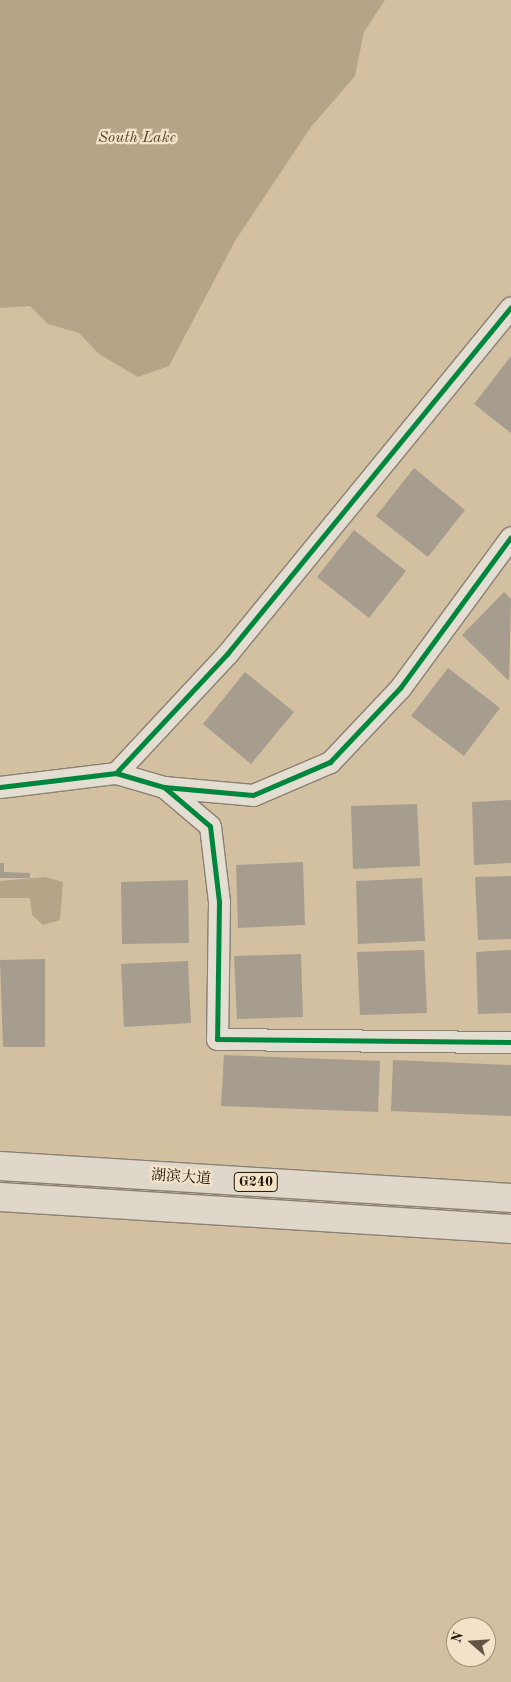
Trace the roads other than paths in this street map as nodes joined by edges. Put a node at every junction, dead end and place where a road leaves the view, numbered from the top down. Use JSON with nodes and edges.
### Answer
{"nodes":[{"id":1,"x":511,"y":307,"type":"edge"},
{"id":2,"x":511,"y":537,"type":"edge"},
{"id":3,"x":116,"y":774,"type":"junction"},
{"id":4,"x":0,"y":787,"type":"edge"},
{"id":5,"x":164,"y":787,"type":"junction"},
{"id":6,"x":511,"y":1042,"type":"edge"},
{"id":7,"x":0,"y":1166,"type":"edge"},
{"id":8,"x":0,"y":1197,"type":"edge"},
{"id":9,"x":511,"y":1198,"type":"edge"},
{"id":10,"x":511,"y":1229,"type":"edge"}],
"edges":[{"from":1,"to":3,"type":"street"},
{"from":2,"to":5,"type":"street"},
{"from":3,"to":4,"type":"street"},
{"from":3,"to":5,"type":"street"},
{"from":5,"to":6,"type":"street"},
{"from":7,"to":9,"type":"highway","name":"湖滨大道","number":"G240"},
{"from":8,"to":10,"type":"highway","name":"湖滨大道","number":"G240"}]}
